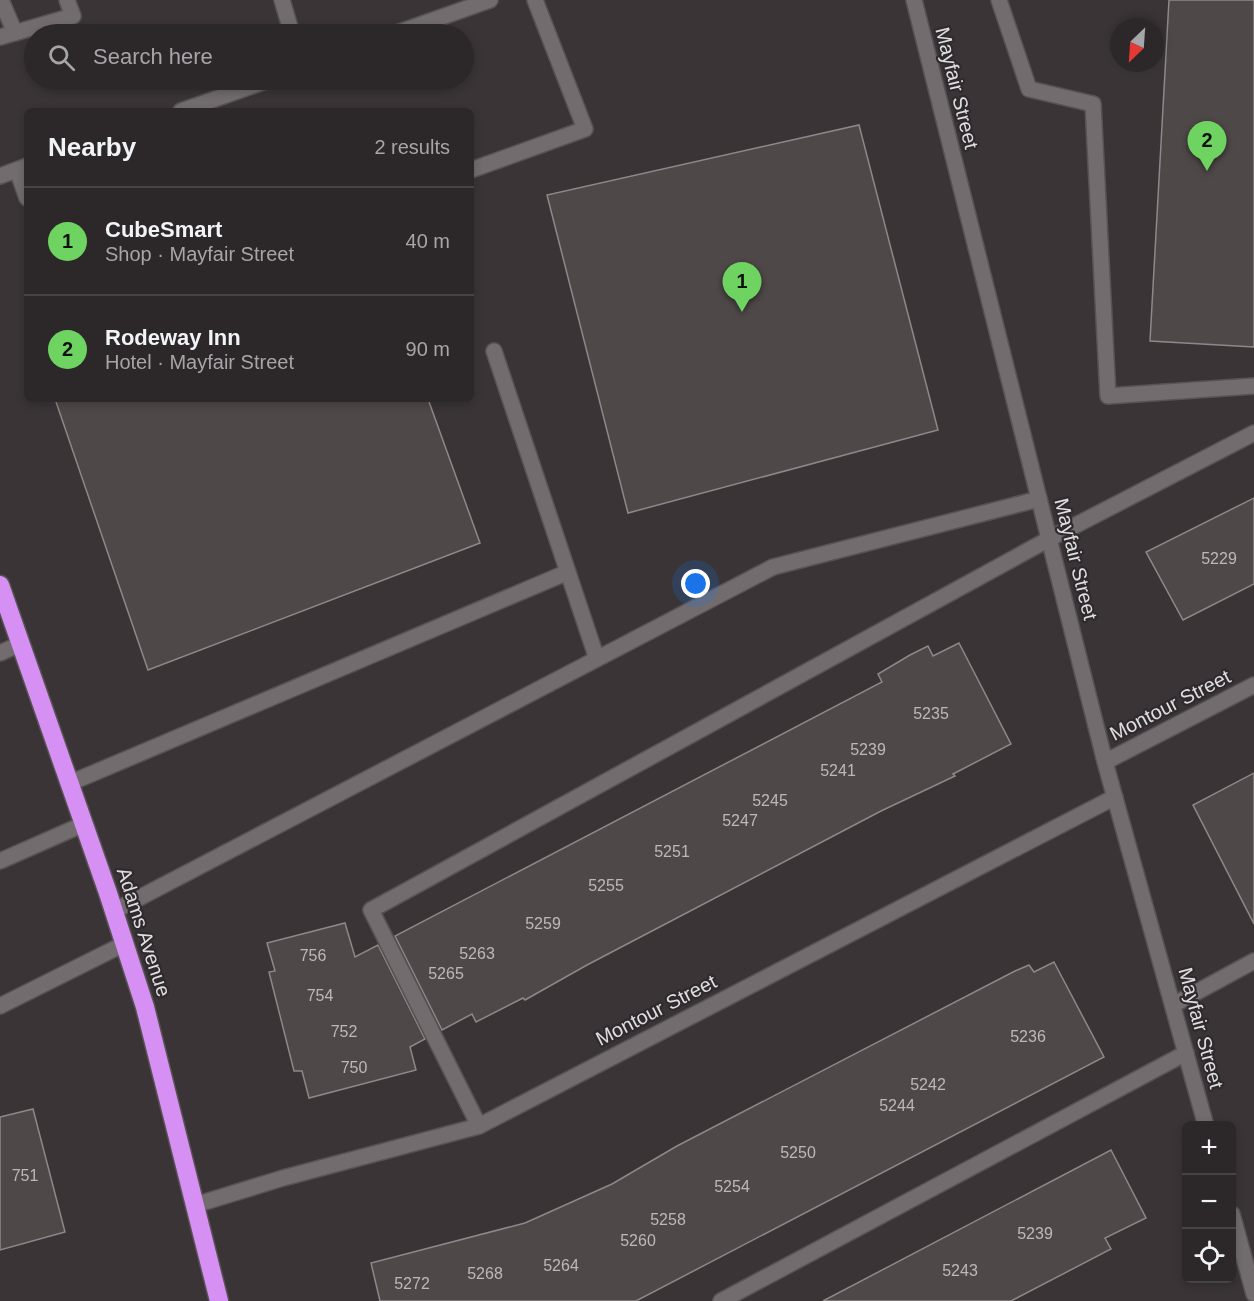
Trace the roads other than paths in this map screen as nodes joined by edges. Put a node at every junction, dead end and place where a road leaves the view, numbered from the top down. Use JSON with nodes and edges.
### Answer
{"nodes":[{"id":1,"x":1,"y":0,"type":"edge"},
{"id":2,"x":67,"y":0,"type":"edge"},
{"id":3,"x":282,"y":0,"type":"edge"},
{"id":4,"x":490,"y":0,"type":"edge"},
{"id":5,"x":535,"y":0,"type":"edge"},
{"id":6,"x":914,"y":0,"type":"edge"},
{"id":7,"x":999,"y":0,"type":"edge"},
{"id":8,"x":45,"y":24,"type":"edge"},
{"id":9,"x":289,"y":24,"type":"edge"},
{"id":10,"x":422,"y":24,"type":"edge"},
{"id":11,"x":24,"y":30,"type":"edge"},
{"id":12,"x":7,"y":35,"type":"edge"},
{"id":13,"x":240,"y":90,"type":"edge"},
{"id":14,"x":189,"y":108,"type":"edge"},
{"id":15,"x":22,"y":168,"type":"edge"},
{"id":16,"x":474,"y":169,"type":"edge"},
{"id":17,"x":0,"y":176,"type":"edge"},
{"id":18,"x":494,"y":351,"type":"dead end"},
{"id":19,"x":1254,"y":386,"type":"edge"},
{"id":20,"x":1254,"y":433,"type":"edge"},
{"id":21,"x":1039,"y":499,"type":"junction"},
{"id":22,"x":1049,"y":539,"type":"junction"},
{"id":23,"x":568,"y":572,"type":"junction"},
{"id":24,"x":0,"y":585,"type":"edge"},
{"id":25,"x":20,"y":644,"type":"junction"},
{"id":26,"x":0,"y":653,"type":"edge"},
{"id":27,"x":597,"y":659,"type":"junction"},
{"id":28,"x":1254,"y":685,"type":"edge"},
{"id":29,"x":1105,"y":762,"type":"junction"},
{"id":30,"x":70,"y":783,"type":"junction"},
{"id":31,"x":1114,"y":797,"type":"junction"},
{"id":32,"x":84,"y":824,"type":"junction"},
{"id":33,"x":0,"y":861,"type":"edge"},
{"id":34,"x":114,"y":911,"type":"junction"},
{"id":35,"x":124,"y":944,"type":"junction"},
{"id":36,"x":1254,"y":961,"type":"edge"},
{"id":37,"x":1173,"y":1005,"type":"junction"},
{"id":38,"x":0,"y":1006,"type":"edge"},
{"id":39,"x":1186,"y":1053,"type":"junction"},
{"id":40,"x":1205,"y":1121,"type":"edge"},
{"id":41,"x":479,"y":1126,"type":"junction"},
{"id":42,"x":195,"y":1205,"type":"junction"},
{"id":43,"x":1236,"y":1229,"type":"edge"},
{"id":44,"x":1254,"y":1294,"type":"edge"},
{"id":45,"x":219,"y":1301,"type":"edge"},
{"id":46,"x":721,"y":1301,"type":"edge"},
{"id":47,"x":1243,"y":1301,"type":"edge"}],
"edges":[{"from":1,"to":12,"type":"street"},
{"from":2,"to":8,"type":"street"},
{"from":3,"to":9,"type":"street"},
{"from":4,"to":10,"type":"street"},
{"from":5,"to":16,"type":"street"},
{"from":6,"to":21,"type":"street","name":"Mayfair Street"},
{"from":7,"to":19,"type":"street"},
{"from":11,"to":12,"type":"street"},
{"from":13,"to":14,"type":"street"},
{"from":15,"to":17,"type":"street"},
{"from":18,"to":23,"type":"street"},
{"from":20,"to":22,"type":"street"},
{"from":21,"to":22,"type":"street","name":"Mayfair Street"},
{"from":21,"to":27,"type":"street"},
{"from":22,"to":29,"type":"street","name":"Mayfair Street"},
{"from":22,"to":41,"type":"street"},
{"from":23,"to":27,"type":"street"},
{"from":23,"to":30,"type":"street"},
{"from":24,"to":25,"type":"highway","name":"Adams Avenue"},
{"from":25,"to":26,"type":"street"},
{"from":25,"to":30,"type":"highway","name":"Adams Avenue"},
{"from":27,"to":34,"type":"street"},
{"from":28,"to":29,"type":"street","name":"Montour Street"},
{"from":29,"to":31,"type":"street","name":"Mayfair Street"},
{"from":30,"to":32,"type":"highway","name":"Adams Avenue"},
{"from":31,"to":37,"type":"street","name":"Mayfair Street"},
{"from":31,"to":41,"type":"street","name":"Montour Street"},
{"from":32,"to":33,"type":"street"},
{"from":32,"to":34,"type":"highway","name":"Adams Avenue"},
{"from":34,"to":35,"type":"highway","name":"Adams Avenue"},
{"from":35,"to":38,"type":"street"},
{"from":35,"to":42,"type":"highway","name":"Adams Avenue"},
{"from":36,"to":37,"type":"street"},
{"from":37,"to":39,"type":"street","name":"Mayfair Street"},
{"from":39,"to":40,"type":"street","name":"Mayfair Street"},
{"from":39,"to":46,"type":"street"},
{"from":41,"to":42,"type":"street","name":"Montour Street"},
{"from":42,"to":45,"type":"highway","name":"Adams Avenue"},
{"from":43,"to":44,"type":"street"},
{"from":44,"to":47,"type":"street"}]}
